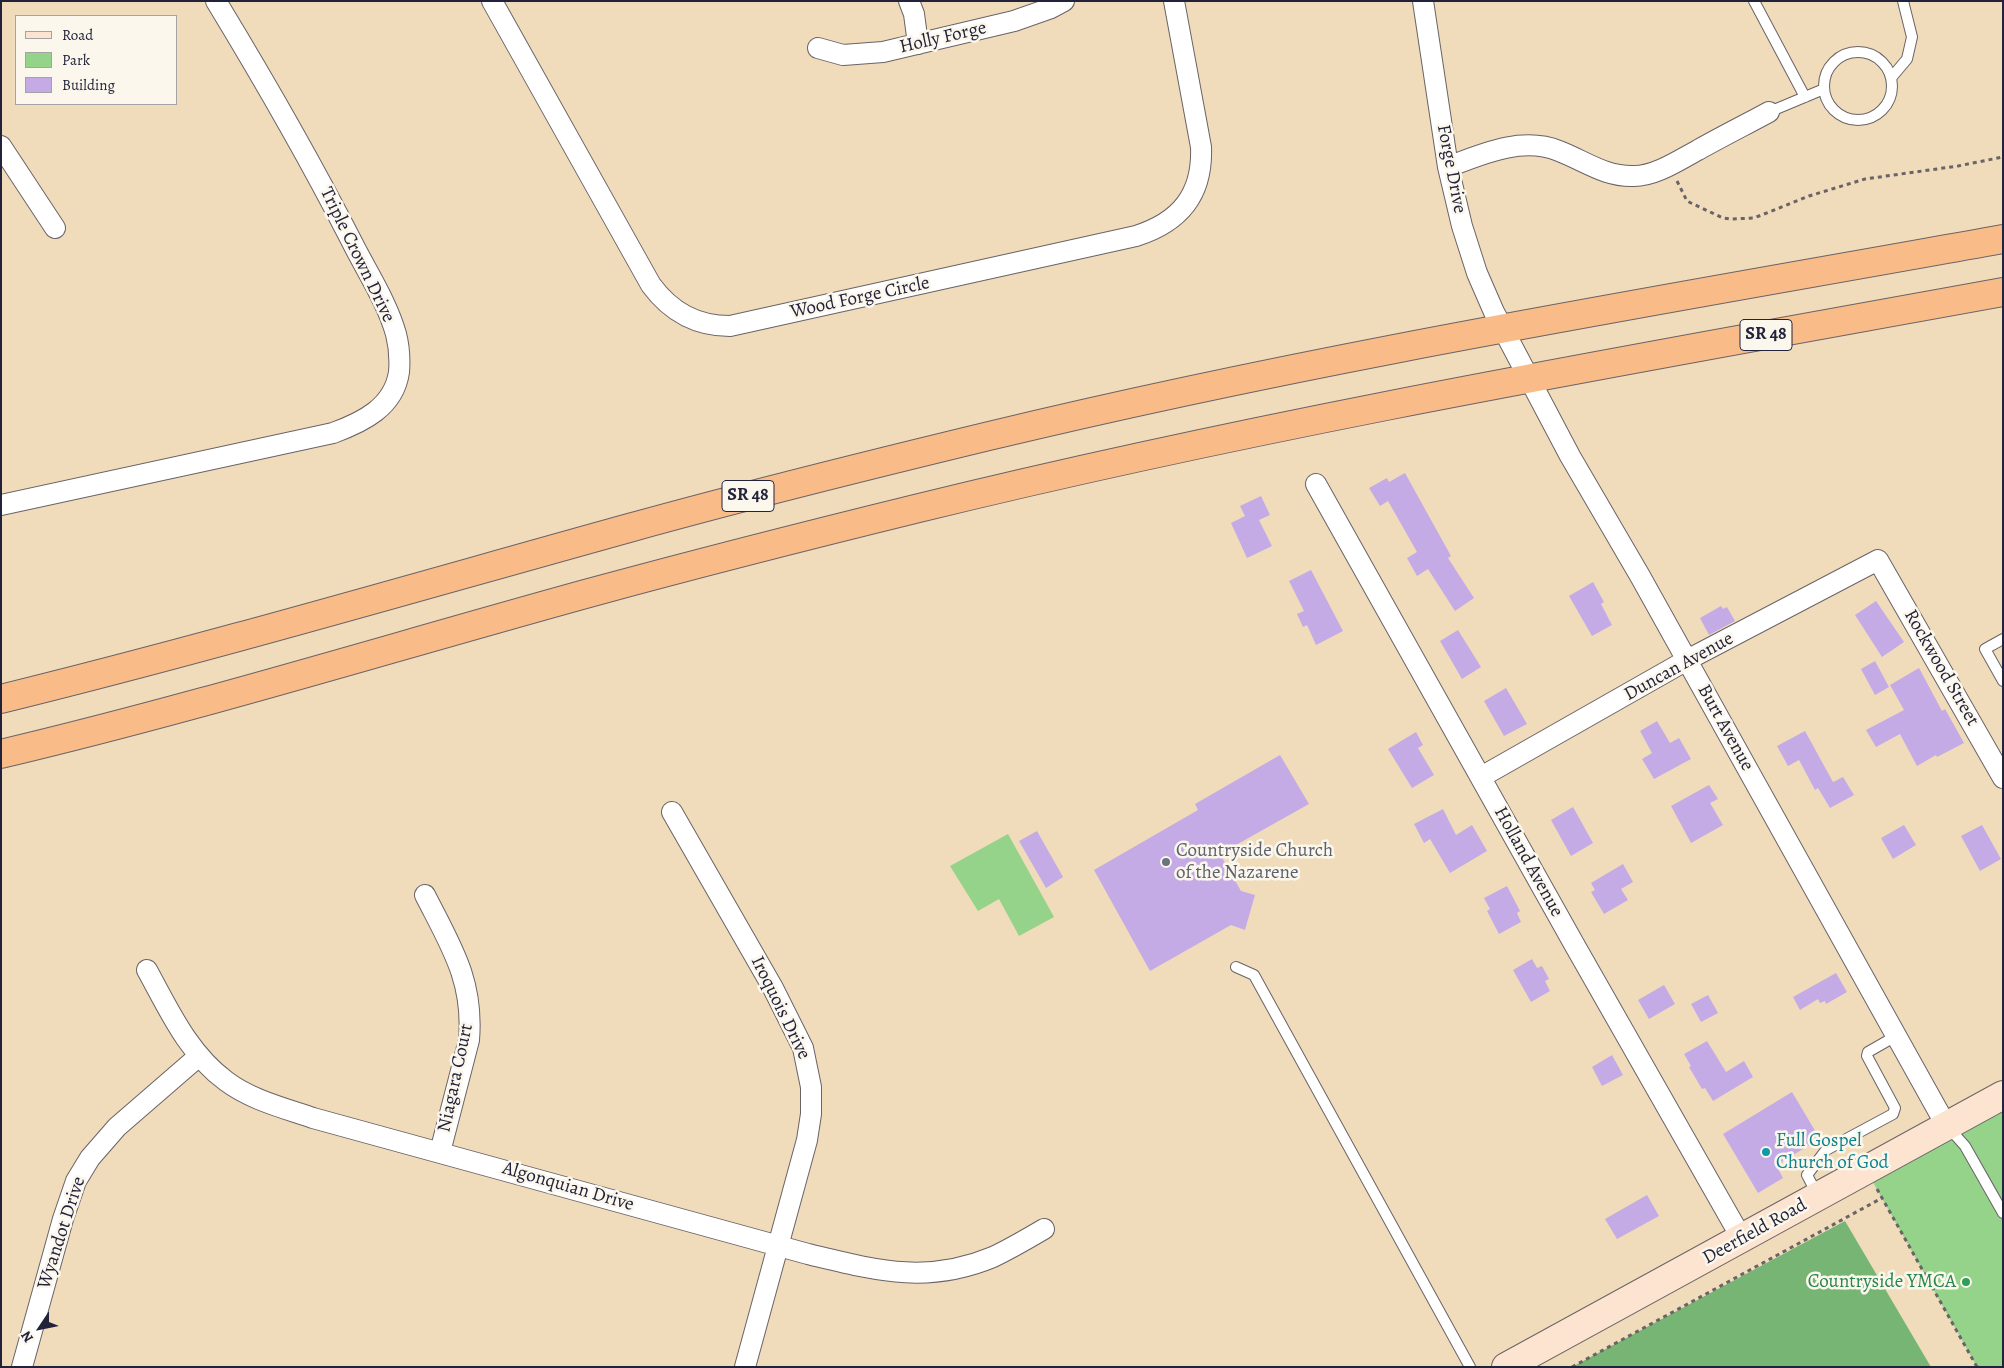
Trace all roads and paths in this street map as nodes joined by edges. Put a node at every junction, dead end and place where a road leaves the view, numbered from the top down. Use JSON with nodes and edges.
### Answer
{"nodes":[{"id":1,"x":216,"y":1,"type":"edge"},
{"id":2,"x":492,"y":1,"type":"edge"},
{"id":3,"x":909,"y":1,"type":"edge"},
{"id":4,"x":1064,"y":1,"type":"edge"},
{"id":5,"x":1174,"y":1,"type":"edge"},
{"id":6,"x":1423,"y":1,"type":"edge"},
{"id":7,"x":1754,"y":1,"type":"edge"},
{"id":8,"x":1902,"y":1,"type":"edge"},
{"id":9,"x":918,"y":44,"type":"junction"},
{"id":10,"x":818,"y":48,"type":"dead end"},
{"id":11,"x":1891,"y":78,"type":"junction"},
{"id":12,"x":1824,"y":89,"type":"junction"},
{"id":13,"x":1805,"y":97,"type":"junction"},
{"id":14,"x":1768,"y":112,"type":"joint"},
{"id":15,"x":1,"y":146,"type":"edge"},
{"id":16,"x":2003,"y":157,"type":"edge"},
{"id":17,"x":1669,"y":165,"type":"junction"},
{"id":18,"x":1448,"y":166,"type":"junction"},
{"id":19,"x":55,"y":228,"type":"dead end"},
{"id":20,"x":2003,"y":239,"type":"edge"},
{"id":21,"x":2003,"y":292,"type":"edge"},
{"id":22,"x":1503,"y":330,"type":"junction"},
{"id":23,"x":1528,"y":378,"type":"junction"},
{"id":24,"x":1316,"y":484,"type":"dead end"},
{"id":25,"x":1,"y":506,"type":"edge"},
{"id":26,"x":1878,"y":560,"type":"joint"},
{"id":27,"x":2003,"y":639,"type":"edge"},
{"id":28,"x":1687,"y":660,"type":"junction"},
{"id":29,"x":2003,"y":681,"type":"edge"},
{"id":30,"x":1,"y":700,"type":"edge"},
{"id":31,"x":1,"y":754,"type":"edge"},
{"id":32,"x":1481,"y":777,"type":"junction"},
{"id":33,"x":2003,"y":778,"type":"edge"},
{"id":34,"x":672,"y":812,"type":"dead end"},
{"id":35,"x":424,"y":895,"type":"dead end"},
{"id":36,"x":1236,"y":967,"type":"dead end"},
{"id":37,"x":147,"y":970,"type":"dead end"},
{"id":38,"x":1896,"y":1036,"type":"junction"},
{"id":39,"x":199,"y":1056,"type":"junction"},
{"id":40,"x":2003,"y":1095,"type":"edge"},
{"id":41,"x":1947,"y":1126,"type":"junction"},
{"id":42,"x":440,"y":1152,"type":"junction"},
{"id":43,"x":1872,"y":1181,"type":"dead end"},
{"id":44,"x":1818,"y":1197,"type":"junction"},
{"id":45,"x":1882,"y":1198,"type":"junction"},
{"id":46,"x":2003,"y":1213,"type":"edge"},
{"id":47,"x":1044,"y":1230,"type":"dead end"},
{"id":48,"x":1742,"y":1239,"type":"junction"},
{"id":49,"x":778,"y":1246,"type":"junction"},
{"id":50,"x":22,"y":1367,"type":"edge"},
{"id":51,"x":745,"y":1367,"type":"edge"},
{"id":52,"x":1470,"y":1367,"type":"edge"},
{"id":53,"x":1506,"y":1367,"type":"edge"},
{"id":54,"x":1572,"y":1367,"type":"edge"},
{"id":55,"x":1977,"y":1367,"type":"edge"}],
"edges":[{"from":1,"to":25,"type":"street","name":"Triple Crown Drive"},
{"from":2,"to":5,"type":"street","name":"Wood Forge Circle"},
{"from":3,"to":9,"type":"street"},
{"from":4,"to":9,"type":"street","name":"Holly Forge"},
{"from":6,"to":18,"type":"street","name":"Forge Drive"},
{"from":7,"to":13,"type":"lane"},
{"from":8,"to":11,"type":"lane"},
{"from":9,"to":10,"type":"street","name":"Holly Forge"},
{"from":11,"to":12,"type":"lane"},
{"from":11,"to":12,"type":"lane"},
{"from":12,"to":13,"type":"lane"},
{"from":13,"to":14,"type":"lane"},
{"from":14,"to":17,"type":"street"},
{"from":15,"to":19,"type":"street"},
{"from":16,"to":17,"type":"path"},
{"from":17,"to":18,"type":"street"},
{"from":18,"to":22,"type":"street","name":"Forge Drive"},
{"from":20,"to":22,"type":"highway","number":"SR 48"},
{"from":21,"to":23,"type":"highway","number":"SR 48"},
{"from":22,"to":23,"type":"street","name":"Burt Avenue"},
{"from":22,"to":30,"type":"highway","number":"SR 48"},
{"from":23,"to":28,"type":"street","name":"Burt Avenue"},
{"from":23,"to":31,"type":"highway","number":"SR 48"},
{"from":24,"to":32,"type":"street","name":"Holland Avenue"},
{"from":26,"to":28,"type":"street","name":"Duncan Avenue"},
{"from":26,"to":33,"type":"street","name":"Rockwood Street"},
{"from":27,"to":29,"type":"lane"},
{"from":28,"to":32,"type":"street","name":"Duncan Avenue"},
{"from":28,"to":38,"type":"street","name":"Burt Avenue"},
{"from":32,"to":48,"type":"street","name":"Holland Avenue"},
{"from":34,"to":49,"type":"street","name":"Iroquois Drive"},
{"from":35,"to":42,"type":"street","name":"Niagara Court"},
{"from":36,"to":52,"type":"lane"},
{"from":37,"to":39,"type":"street","name":"Algonquian Drive"},
{"from":38,"to":41,"type":"street","name":"Burt Avenue"},
{"from":38,"to":44,"type":"lane"},
{"from":39,"to":42,"type":"street","name":"Algonquian Drive"},
{"from":39,"to":50,"type":"street","name":"Wyandot Drive"},
{"from":40,"to":41,"type":"street","name":"Deerfield Road"},
{"from":41,"to":44,"type":"street","name":"Deerfield Road"},
{"from":41,"to":46,"type":"lane"},
{"from":42,"to":49,"type":"street","name":"Algonquian Drive"},
{"from":43,"to":45,"type":"path"},
{"from":44,"to":48,"type":"street","name":"Deerfield Road"},
{"from":45,"to":54,"type":"path"},
{"from":45,"to":55,"type":"path"},
{"from":47,"to":49,"type":"street","name":"Algonquian Drive"},
{"from":48,"to":53,"type":"street","name":"Deerfield Road"},
{"from":49,"to":51,"type":"street","name":"Iroquois Drive"}]}
